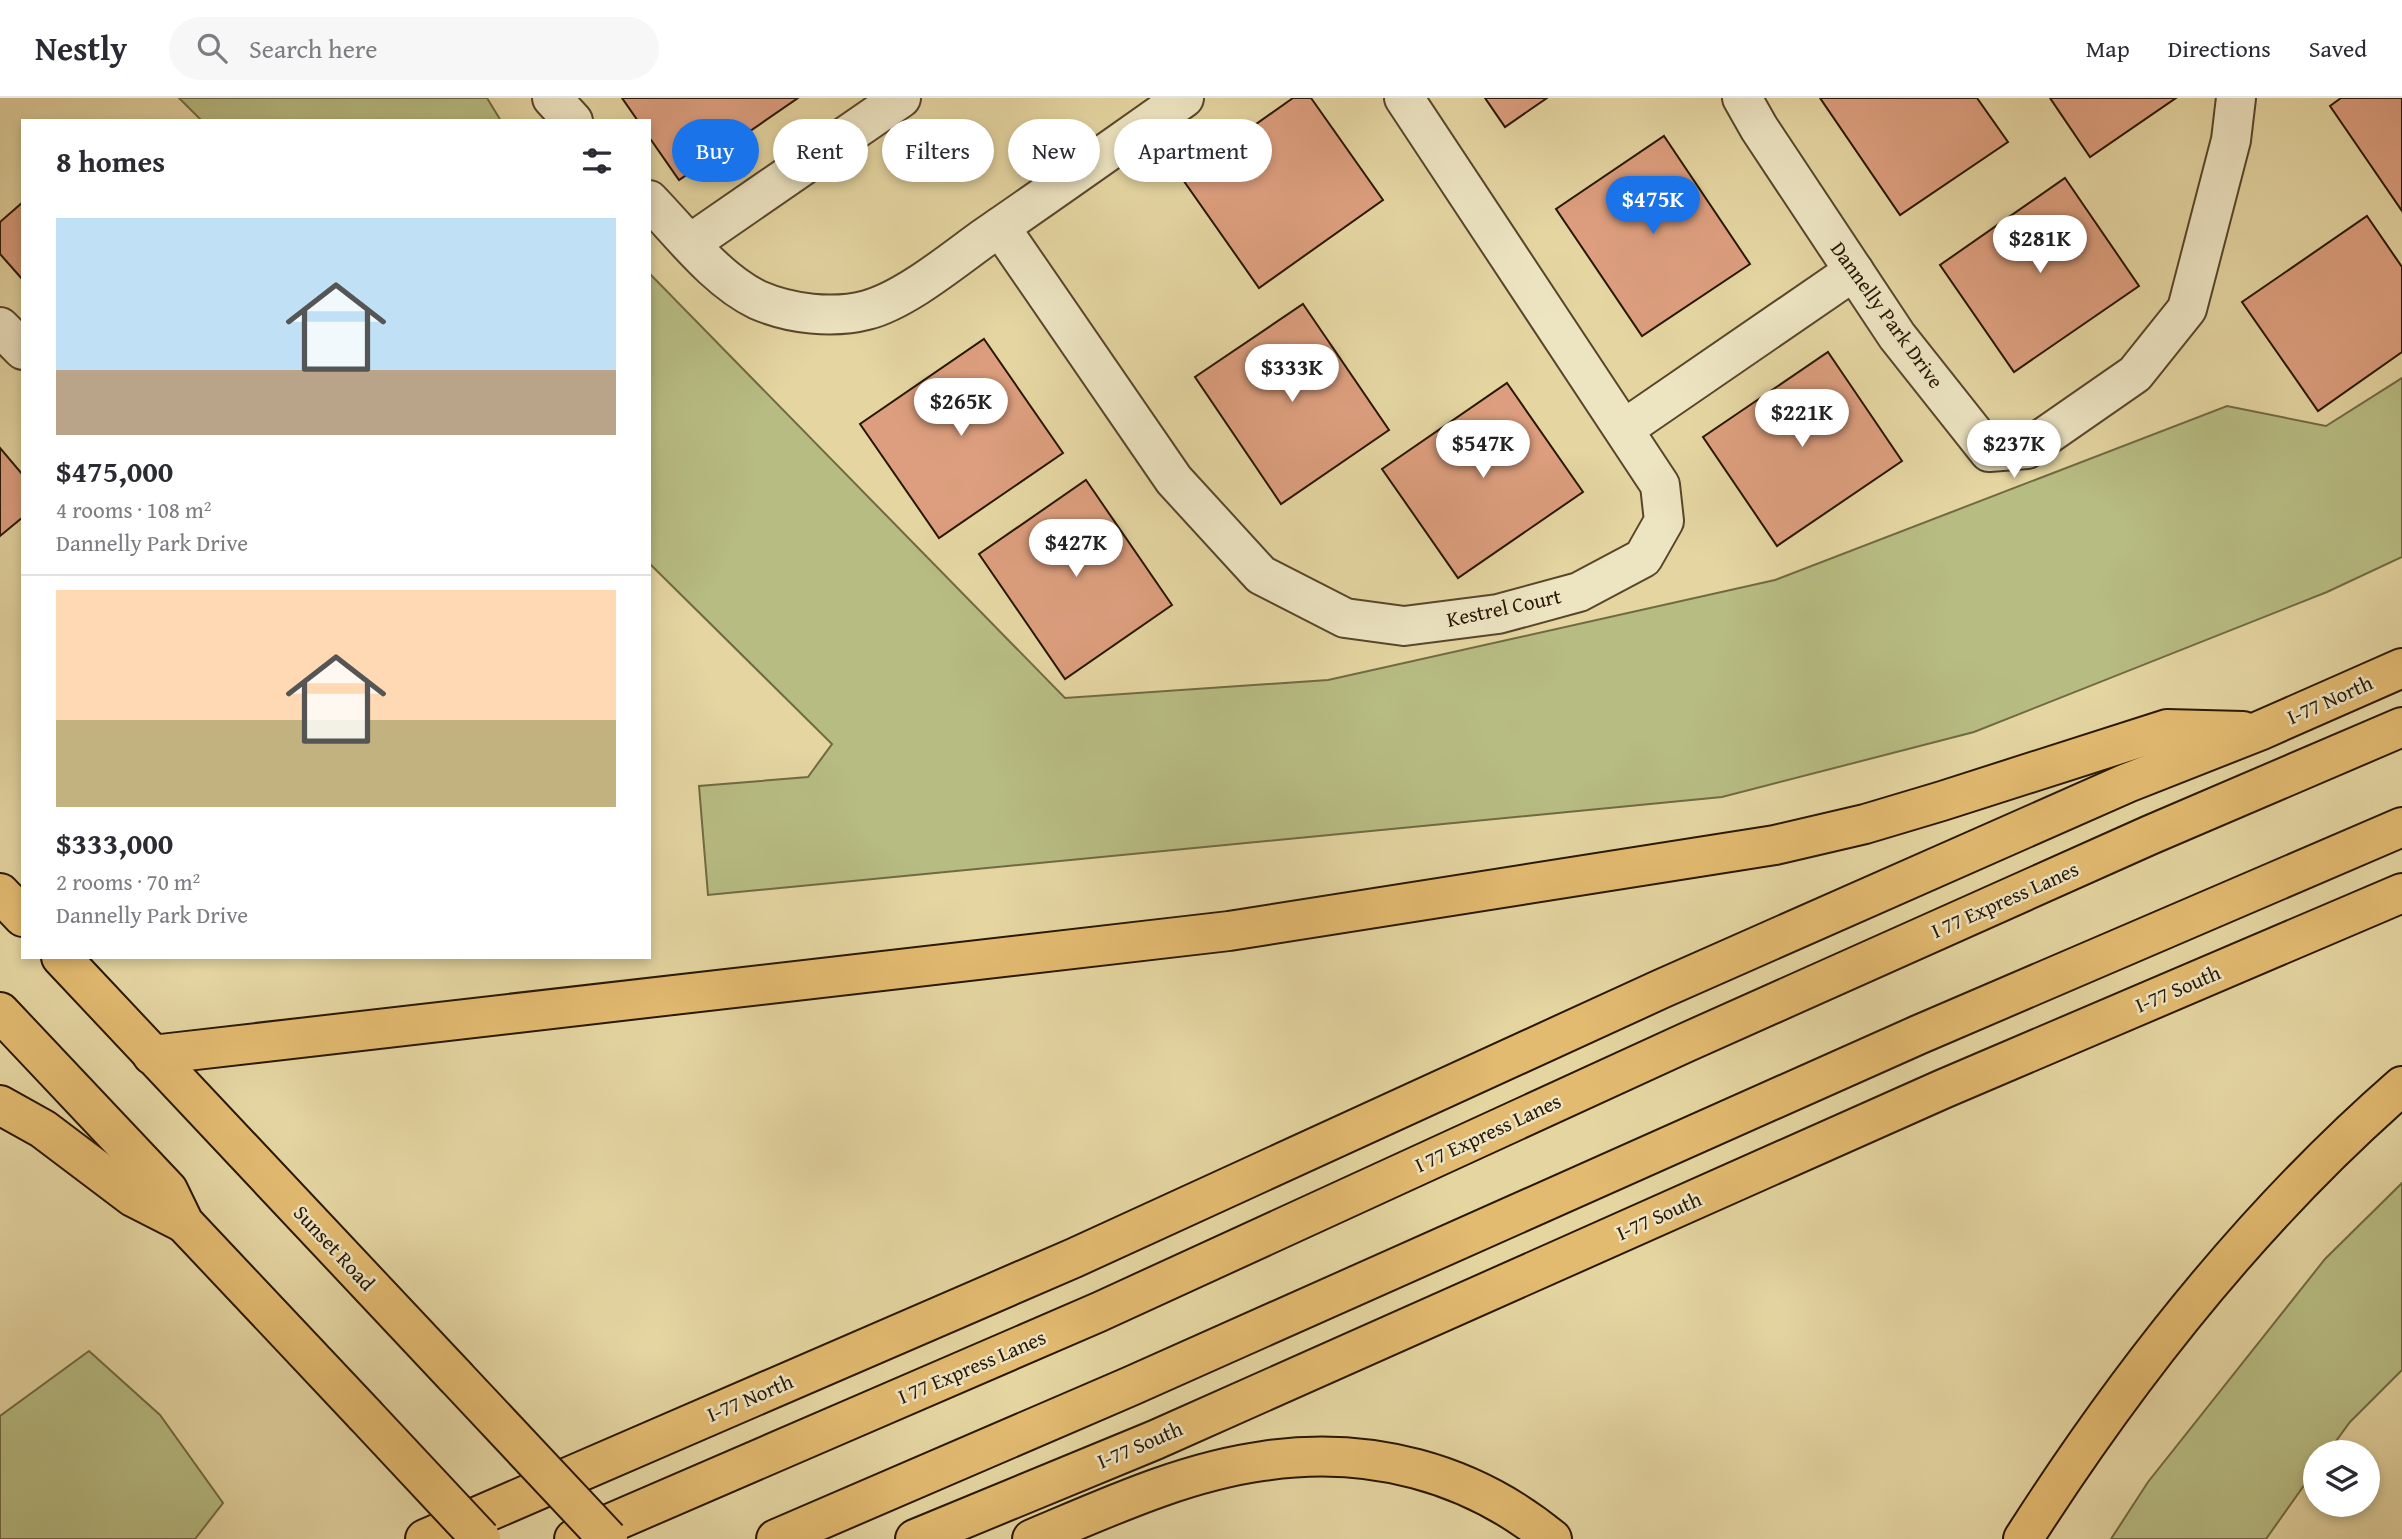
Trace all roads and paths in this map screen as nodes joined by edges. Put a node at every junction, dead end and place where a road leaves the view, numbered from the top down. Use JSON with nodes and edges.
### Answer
{"nodes":[{"id":1,"x":552,"y":98,"type":"edge"},
{"id":2,"x":901,"y":98,"type":"edge"},
{"id":3,"x":1184,"y":98,"type":"edge"},
{"id":4,"x":1404,"y":98,"type":"edge"},
{"id":5,"x":1742,"y":98,"type":"edge"},
{"id":6,"x":2236,"y":98,"type":"edge"},
{"id":7,"x":1139,"y":111,"type":"edge"},
{"id":8,"x":571,"y":119,"type":"edge"},
{"id":9,"x":651,"y":202,"type":"edge"},
{"id":10,"x":1000,"y":227,"type":"junction"},
{"id":11,"x":691,"y":243,"type":"junction"},
{"id":12,"x":1854,"y":271,"type":"junction"},
{"id":13,"x":0,"y":327,"type":"edge"},
{"id":14,"x":21,"y":348,"type":"edge"},
{"id":15,"x":1624,"y":429,"type":"junction"},
{"id":16,"x":2402,"y":668,"type":"edge"},
{"id":17,"x":2402,"y":727,"type":"edge"},
{"id":18,"x":2259,"y":731,"type":"junction"},
{"id":19,"x":2402,"y":827,"type":"edge"},
{"id":20,"x":0,"y":893,"type":"edge"},
{"id":21,"x":2402,"y":893,"type":"edge"},
{"id":22,"x":21,"y":915,"type":"edge"},
{"id":23,"x":63,"y":959,"type":"edge"},
{"id":24,"x":0,"y":1012,"type":"edge"},
{"id":25,"x":152,"y":1055,"type":"junction"},
{"id":26,"x":2402,"y":1086,"type":"edge"},
{"id":27,"x":0,"y":1105,"type":"edge"},
{"id":28,"x":184,"y":1223,"type":"junction"},
{"id":29,"x":425,"y":1539,"type":"edge"},
{"id":30,"x":481,"y":1539,"type":"edge"},
{"id":31,"x":574,"y":1539,"type":"edge"},
{"id":32,"x":608,"y":1539,"type":"edge"},
{"id":33,"x":776,"y":1539,"type":"edge"},
{"id":34,"x":915,"y":1539,"type":"edge"},
{"id":35,"x":1032,"y":1539,"type":"edge"},
{"id":36,"x":1552,"y":1539,"type":"edge"},
{"id":37,"x":2023,"y":1539,"type":"edge"}],
"edges":[{"from":1,"to":8,"type":"street"},
{"from":2,"to":11,"type":"street"},
{"from":3,"to":7,"type":"street"},
{"from":4,"to":15,"type":"street","name":"Kestrel Court"},
{"from":5,"to":12,"type":"street","name":"Dannelly Park Drive"},
{"from":6,"to":12,"type":"street","name":"Dannelly Park Drive"},
{"from":7,"to":10,"type":"street"},
{"from":9,"to":11,"type":"street"},
{"from":10,"to":11,"type":"street"},
{"from":10,"to":15,"type":"street","name":"Kestrel Court"},
{"from":12,"to":15,"type":"street"},
{"from":13,"to":14,"type":"street"},
{"from":16,"to":18,"type":"main road","name":"I-77 North"},
{"from":17,"to":31,"type":"main road","name":"I 77 Express Lanes"},
{"from":18,"to":25,"type":"main road"},
{"from":18,"to":29,"type":"main road","name":"I-77 North"},
{"from":19,"to":33,"type":"main road"},
{"from":20,"to":22,"type":"main road"},
{"from":21,"to":34,"type":"main road","name":"I-77 South"},
{"from":23,"to":25,"type":"main road","name":"Sunset Road"},
{"from":24,"to":28,"type":"main road"},
{"from":25,"to":32,"type":"main road","name":"Sunset Road","bridge":true},
{"from":26,"to":37,"type":"main road"},
{"from":27,"to":28,"type":"main road"},
{"from":28,"to":30,"type":"main road","bridge":true},
{"from":35,"to":36,"type":"main road"}]}
